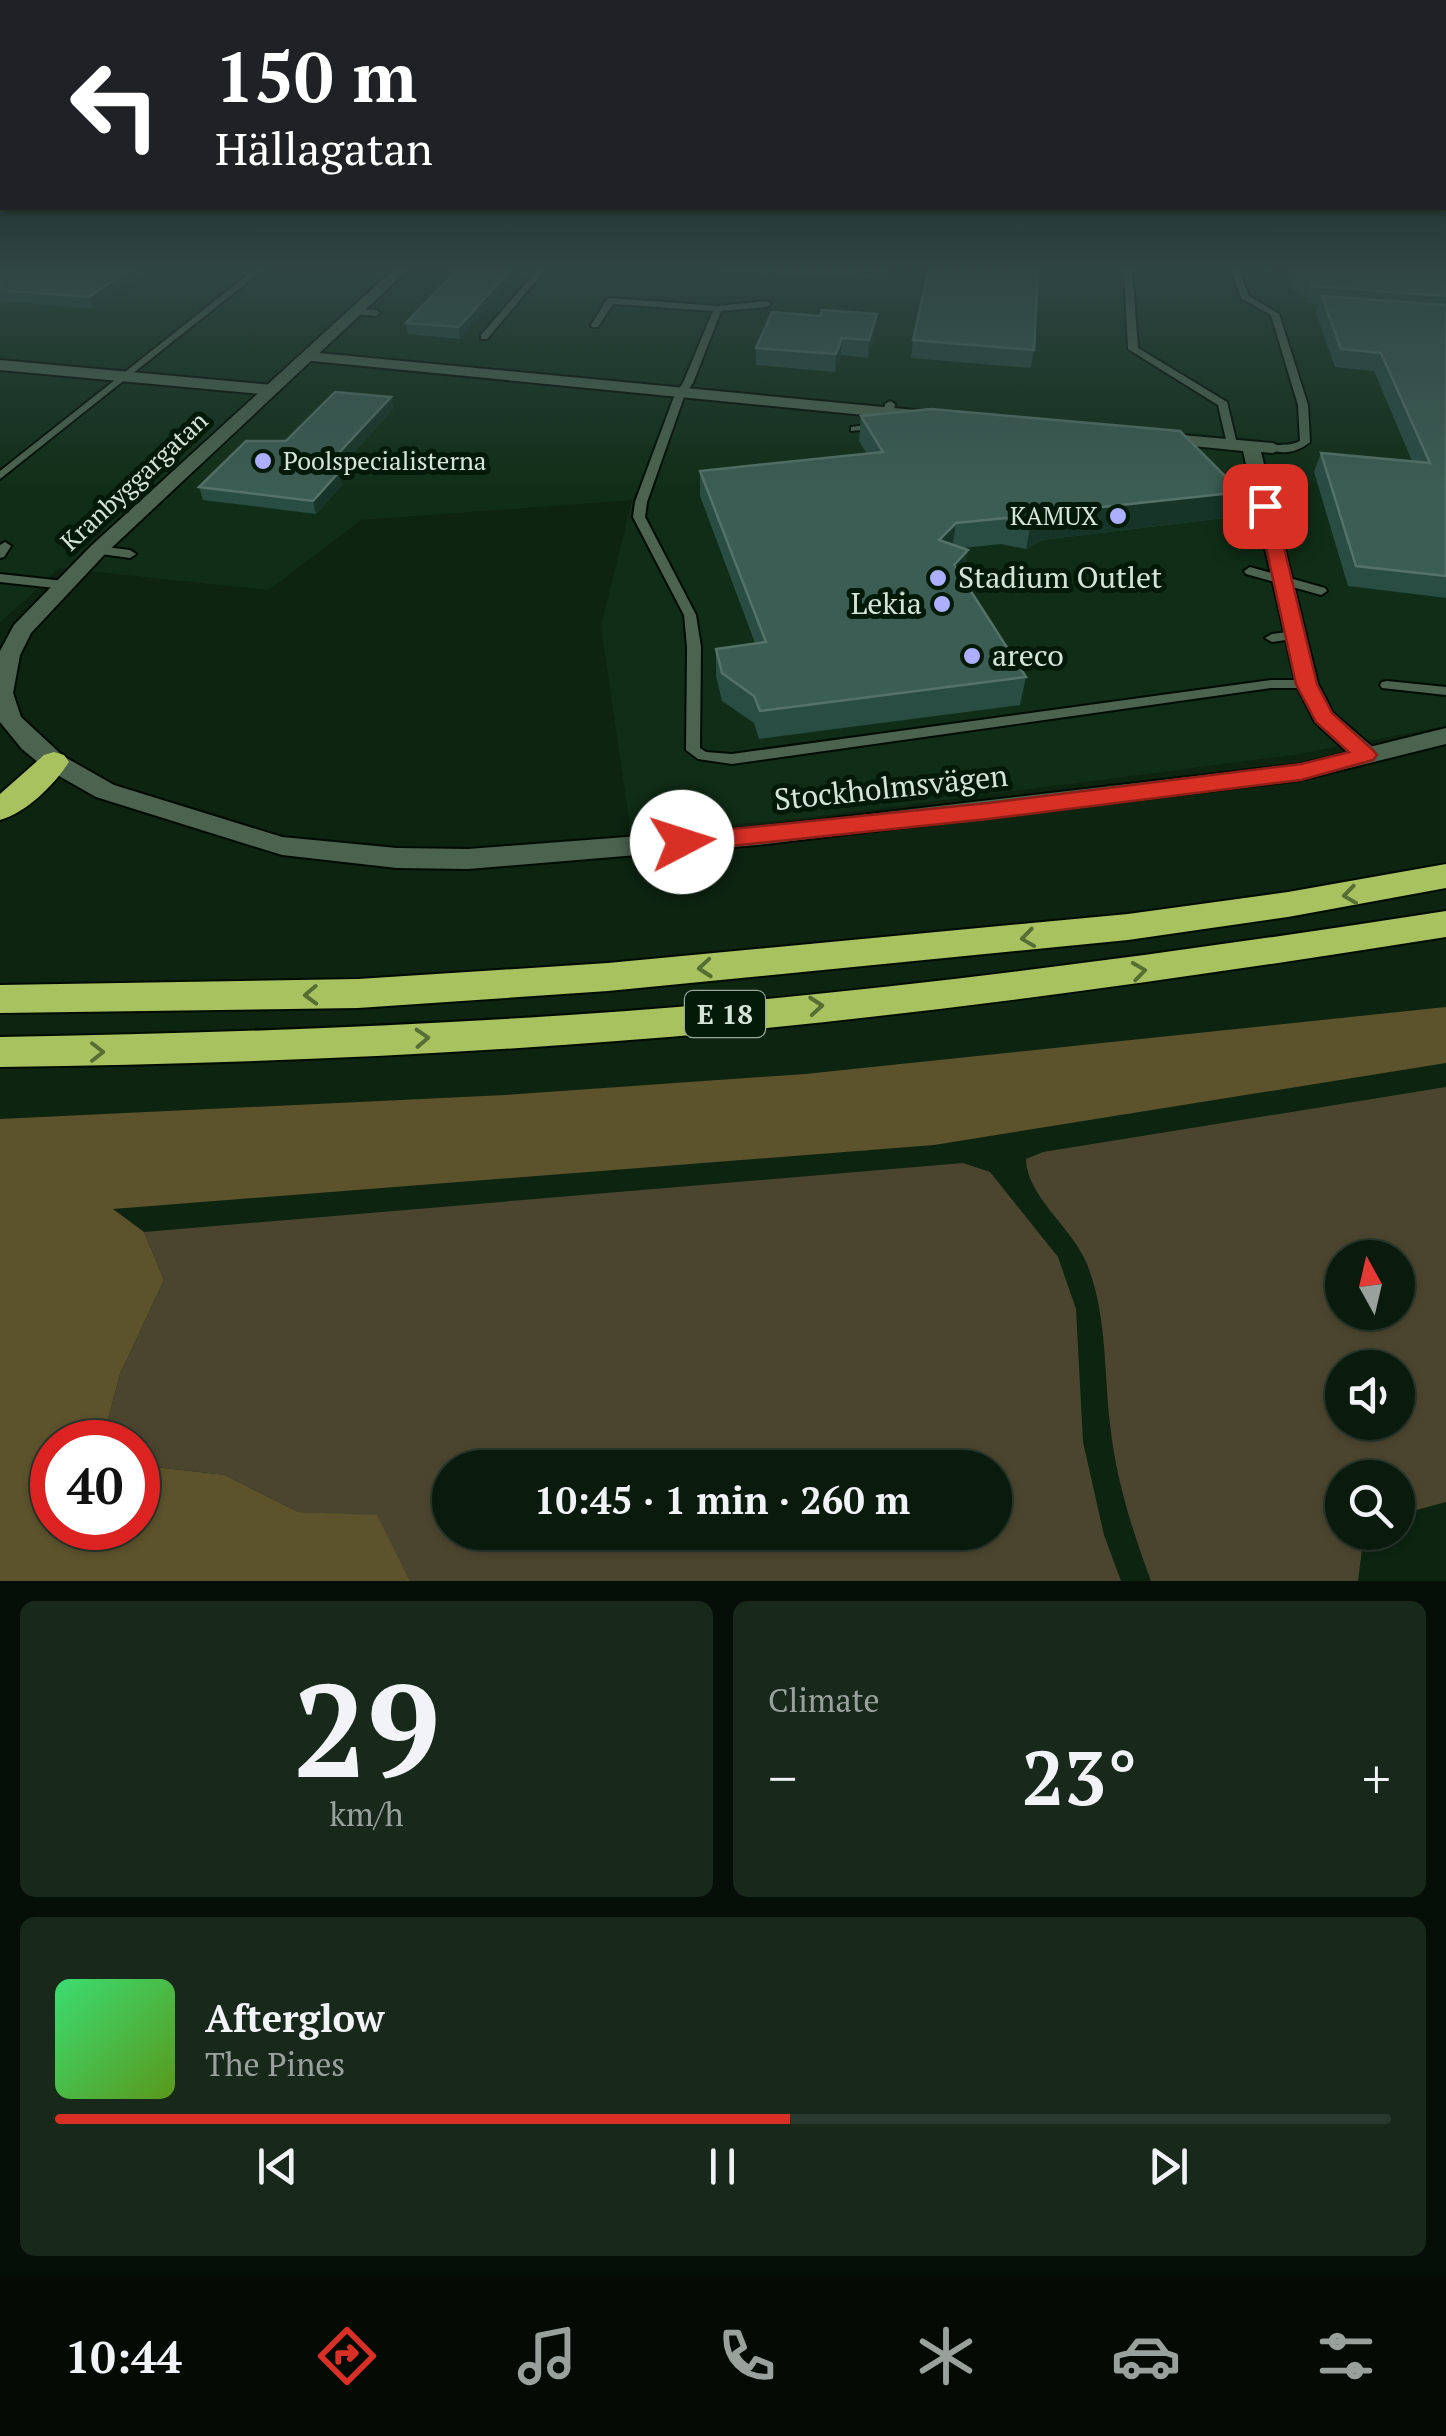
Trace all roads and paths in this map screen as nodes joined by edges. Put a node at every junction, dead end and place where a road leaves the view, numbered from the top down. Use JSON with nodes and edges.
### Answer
{"nodes":[{"id":1,"x":166,"y":343,"type":"edge"},
{"id":2,"x":324,"y":343,"type":"edge"},
{"id":3,"x":704,"y":343,"type":"edge"},
{"id":4,"x":1133,"y":343,"type":"edge"},
{"id":5,"x":1284,"y":343,"type":"edge"},
{"id":6,"x":308,"y":358,"type":"junction"},
{"id":7,"x":0,"y":365,"type":"edge"},
{"id":8,"x":124,"y":376,"type":"junction"},
{"id":9,"x":272,"y":390,"type":"junction"},
{"id":10,"x":680,"y":394,"type":"junction"},
{"id":11,"x":889,"y":409,"type":"junction"},
{"id":12,"x":948,"y":418,"type":"edge"},
{"id":13,"x":854,"y":430,"type":"dead end"},
{"id":14,"x":1147,"y":436,"type":"edge"},
{"id":15,"x":1252,"y":446,"type":"junction"},
{"id":16,"x":0,"y":476,"type":"edge"},
{"id":17,"x":1272,"y":535,"type":"junction"},
{"id":18,"x":1239,"y":538,"type":"dead end"},
{"id":19,"x":98,"y":550,"type":"junction"},
{"id":20,"x":130,"y":554,"type":"dead end"},
{"id":21,"x":1250,"y":571,"type":"dead end"},
{"id":22,"x":0,"y":578,"type":"edge"},
{"id":23,"x":1282,"y":578,"type":"junction"},
{"id":24,"x":64,"y":585,"type":"junction"},
{"id":25,"x":1321,"y":591,"type":"dead end"},
{"id":26,"x":1296,"y":635,"type":"junction"},
{"id":27,"x":1272,"y":638,"type":"dead end"},
{"id":28,"x":1307,"y":684,"type":"junction"},
{"id":29,"x":1386,"y":685,"type":"dead end"},
{"id":30,"x":1446,"y":691,"type":"edge"},
{"id":31,"x":1446,"y":736,"type":"edge"},
{"id":32,"x":1366,"y":755,"type":"junction"},
{"id":33,"x":54,"y":762,"type":"junction"},
{"id":34,"x":0,"y":809,"type":"edge"},
{"id":35,"x":1446,"y":876,"type":"edge"},
{"id":36,"x":1446,"y":924,"type":"edge"},
{"id":37,"x":0,"y":999,"type":"edge"},
{"id":38,"x":0,"y":1052,"type":"edge"}],
"edges":[{"from":1,"to":8,"type":"lane"},
{"from":2,"to":6,"type":"street","name":"Kranbyggargatan"},
{"from":3,"to":10,"type":"lane"},
{"from":4,"to":15,"type":"lane"},
{"from":5,"to":15,"type":"lane"},
{"from":6,"to":9,"type":"street","name":"Kranbyggargatan"},
{"from":6,"to":10,"type":"street"},
{"from":7,"to":8,"type":"street"},
{"from":8,"to":9,"type":"street"},
{"from":8,"to":16,"type":"lane"},
{"from":9,"to":19,"type":"street","name":"Kranbyggargatan"},
{"from":10,"to":11,"type":"street"},
{"from":10,"to":28,"type":"lane"},
{"from":11,"to":12,"type":"street"},
{"from":11,"to":13,"type":"lane"},
{"from":14,"to":15,"type":"street"},
{"from":15,"to":17,"type":"street"},
{"from":17,"to":18,"type":"lane"},
{"from":17,"to":23,"type":"street"},
{"from":19,"to":20,"type":"lane"},
{"from":19,"to":24,"type":"street","name":"Kranbyggargatan"},
{"from":21,"to":23,"type":"lane"},
{"from":22,"to":24,"type":"lane"},
{"from":23,"to":25,"type":"lane"},
{"from":23,"to":26,"type":"street"},
{"from":24,"to":33,"type":"street","name":"Kranbyggargatan"},
{"from":26,"to":27,"type":"lane"},
{"from":26,"to":28,"type":"street"},
{"from":28,"to":32,"type":"street"},
{"from":29,"to":30,"type":"lane"},
{"from":31,"to":32,"type":"street","name":"Stockholmsvägen"},
{"from":32,"to":33,"type":"street","name":"Stockholmsvägen"},
{"from":33,"to":34,"type":"highway"},
{"from":35,"to":37,"type":"highway","number":"E 18","one_way":true},
{"from":38,"to":36,"type":"highway","number":"E 18","one_way":true}]}
